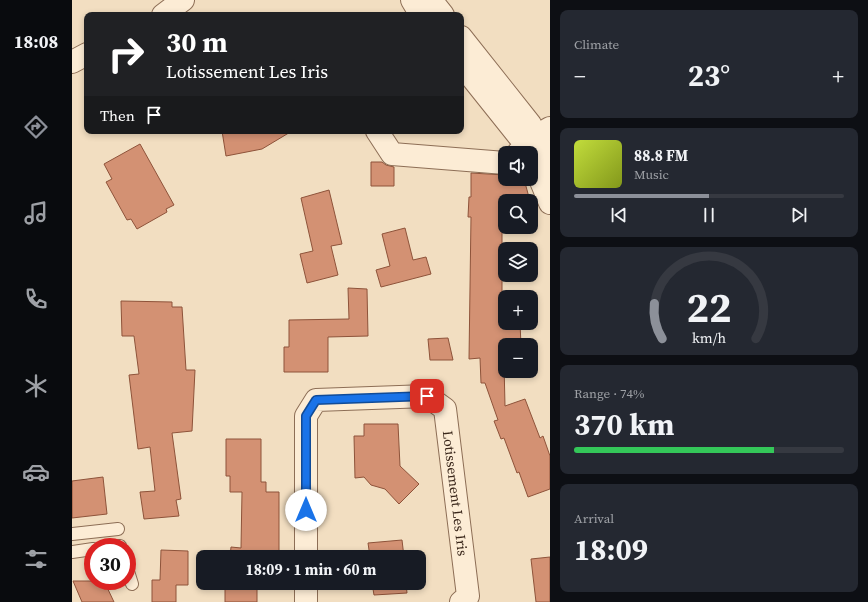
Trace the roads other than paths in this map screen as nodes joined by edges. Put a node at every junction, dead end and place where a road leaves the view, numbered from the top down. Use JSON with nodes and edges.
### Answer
{"nodes":[{"id":1,"x":183,"y":0,"type":"edge"},
{"id":2,"x":412,"y":0,"type":"edge"},
{"id":3,"x":431,"y":0,"type":"edge"},
{"id":4,"x":167,"y":12,"type":"edge"},
{"id":5,"x":419,"y":12,"type":"edge"},
{"id":6,"x":441,"y":12,"type":"edge"},
{"id":7,"x":464,"y":41,"type":"edge"},
{"id":8,"x":84,"y":56,"type":"edge"},
{"id":9,"x":72,"y":62,"type":"edge"},
{"id":10,"x":464,"y":67,"type":"edge"},
{"id":11,"x":379,"y":134,"type":"edge"},
{"id":12,"x":532,"y":145,"type":"edge"},
{"id":13,"x":498,"y":162,"type":"edge"},
{"id":14,"x":550,"y":170,"type":"edge"},
{"id":15,"x":550,"y":203,"type":"edge"},
{"id":16,"x":118,"y":529,"type":"dead end"},
{"id":17,"x":72,"y":534,"type":"edge"},
{"id":18,"x":84,"y":550,"type":"edge"},
{"id":19,"x":306,"y":550,"type":"edge"},
{"id":20,"x":72,"y":552,"type":"edge"},
{"id":21,"x":306,"y":590,"type":"edge"},
{"id":22,"x":306,"y":602,"type":"edge"},
{"id":23,"x":461,"y":602,"type":"edge"}],
"edges":[{"from":1,"to":4,"type":"street"},
{"from":2,"to":5,"type":"street"},
{"from":3,"to":6,"type":"street"},
{"from":7,"to":12,"type":"street"},
{"from":8,"to":9,"type":"street"},
{"from":10,"to":12,"type":"street"},
{"from":11,"to":13,"type":"street"},
{"from":12,"to":14,"type":"street"},
{"from":12,"to":15,"type":"street"},
{"from":16,"to":17,"type":"lane"},
{"from":18,"to":20,"type":"lane"},
{"from":19,"to":23,"type":"street","name":"Lotissement Les Iris"},
{"from":21,"to":22,"type":"street"}]}
